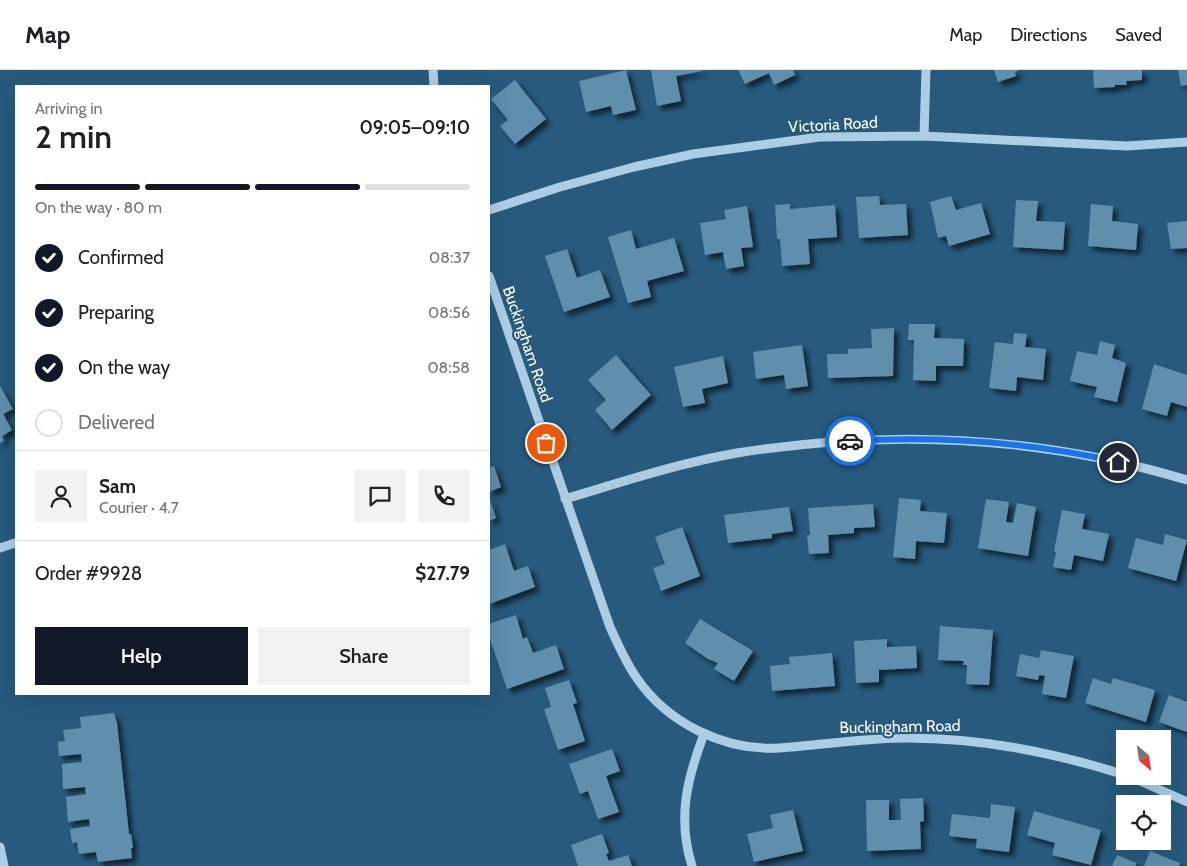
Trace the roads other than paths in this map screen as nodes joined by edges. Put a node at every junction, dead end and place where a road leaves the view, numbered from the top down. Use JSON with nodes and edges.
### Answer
{"nodes":[{"id":1,"x":433,"y":70,"type":"edge"},
{"id":2,"x":926,"y":70,"type":"edge"},
{"id":3,"x":434,"y":85,"type":"edge"},
{"id":4,"x":924,"y":136,"type":"junction"},
{"id":5,"x":1187,"y":142,"type":"edge"},
{"id":6,"x":490,"y":210,"type":"edge"},
{"id":7,"x":490,"y":279,"type":"edge"},
{"id":8,"x":1187,"y":480,"type":"edge"},
{"id":9,"x":565,"y":499,"type":"junction"},
{"id":10,"x":15,"y":543,"type":"dead end"},
{"id":11,"x":0,"y":548,"type":"edge"},
{"id":12,"x":704,"y":734,"type":"junction"},
{"id":13,"x":1116,"y":772,"type":"edge"},
{"id":14,"x":1149,"y":785,"type":"edge"},
{"id":15,"x":1187,"y":802,"type":"edge"},
{"id":16,"x":0,"y":847,"type":"edge"},
{"id":17,"x":4,"y":866,"type":"edge"},
{"id":18,"x":692,"y":866,"type":"edge"}],
"edges":[{"from":1,"to":3,"type":"street"},
{"from":2,"to":4,"type":"street"},
{"from":4,"to":5,"type":"street","name":"Victoria Road"},
{"from":4,"to":6,"type":"street","name":"Victoria Road"},
{"from":7,"to":9,"type":"street","name":"Buckingham Road"},
{"from":8,"to":9,"type":"street"},
{"from":9,"to":12,"type":"street","name":"Buckingham Road"},
{"from":10,"to":11,"type":"street"},
{"from":12,"to":13,"type":"street","name":"Buckingham Road"},
{"from":12,"to":18,"type":"street"},
{"from":14,"to":15,"type":"street"},
{"from":16,"to":17,"type":"street"}]}
